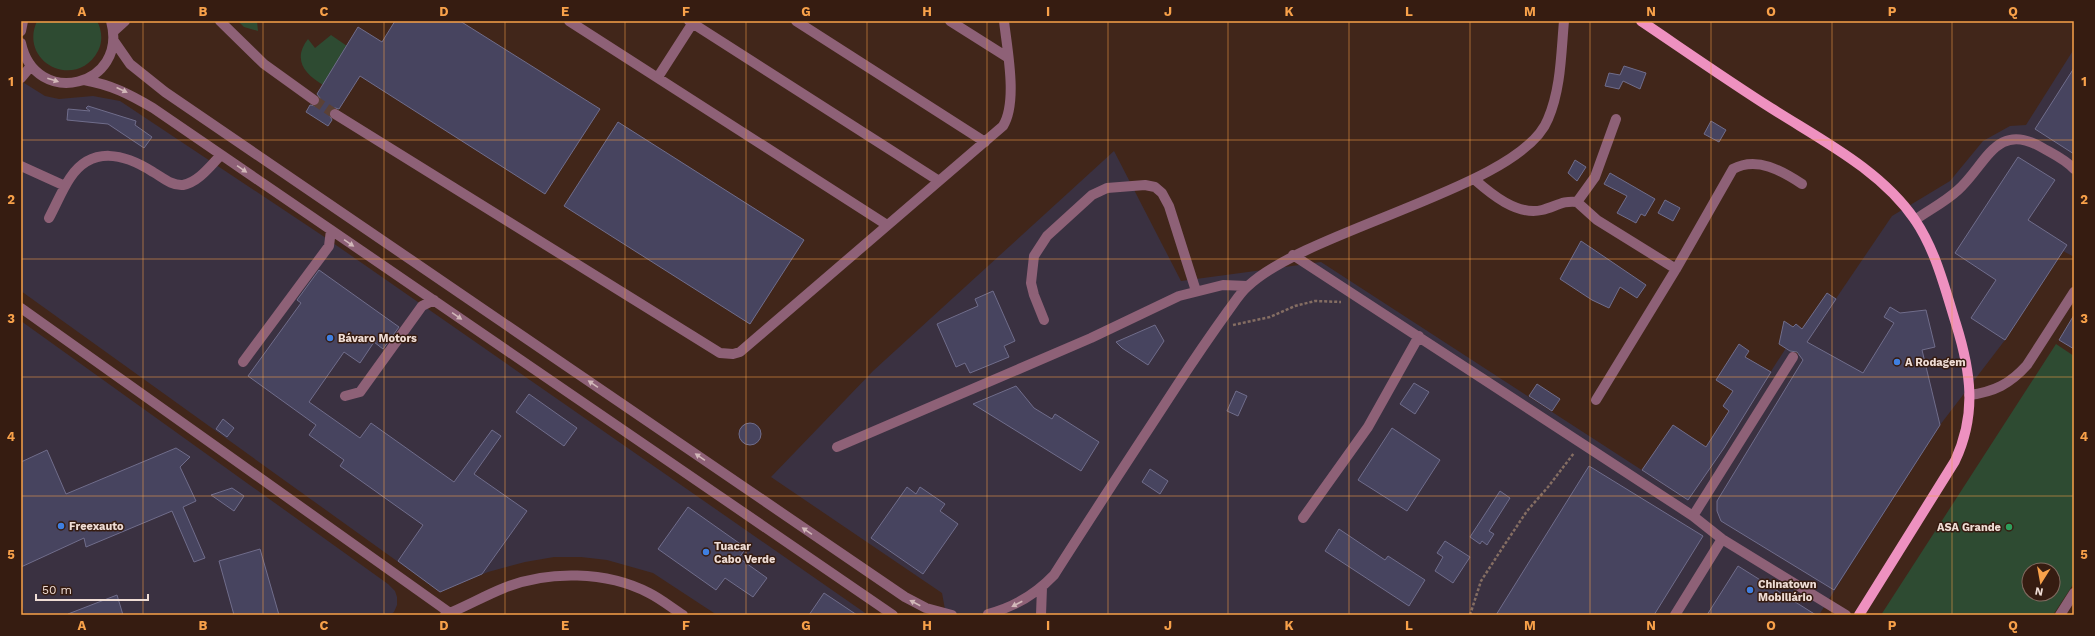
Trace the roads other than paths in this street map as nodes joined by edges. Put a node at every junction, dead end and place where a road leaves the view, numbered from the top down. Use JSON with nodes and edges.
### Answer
{"nodes":[{"id":1,"x":23,"y":21,"type":"edge"},
{"id":2,"x":111,"y":21,"type":"edge"},
{"id":3,"x":125,"y":21,"type":"edge"},
{"id":4,"x":220,"y":21,"type":"edge"},
{"id":5,"x":570,"y":21,"type":"edge"},
{"id":6,"x":796,"y":21,"type":"edge"},
{"id":7,"x":950,"y":21,"type":"edge"},
{"id":8,"x":1004,"y":21,"type":"edge"},
{"id":9,"x":1564,"y":21,"type":"edge"},
{"id":10,"x":1641,"y":21,"type":"edge"},
{"id":11,"x":692,"y":22,"type":"edge"},
{"id":12,"x":21,"y":31,"type":"edge"},
{"id":13,"x":114,"y":36,"type":"junction"},
{"id":14,"x":21,"y":43,"type":"edge"},
{"id":15,"x":1008,"y":57,"type":"junction"},
{"id":16,"x":31,"y":66,"type":"junction"},
{"id":17,"x":658,"y":77,"type":"junction"},
{"id":18,"x":21,"y":78,"type":"edge"},
{"id":19,"x":84,"y":80,"type":"junction"},
{"id":20,"x":314,"y":100,"type":"tunnel mouth"},
{"id":21,"x":335,"y":114,"type":"tunnel mouth"},
{"id":22,"x":1616,"y":119,"type":"dead end"},
{"id":23,"x":985,"y":142,"type":"junction"},
{"id":24,"x":221,"y":155,"type":"junction"},
{"id":25,"x":21,"y":166,"type":"edge"},
{"id":26,"x":2074,"y":169,"type":"edge"},
{"id":27,"x":1474,"y":179,"type":"junction"},
{"id":28,"x":939,"y":181,"type":"junction"},
{"id":29,"x":1802,"y":184,"type":"dead end"},
{"id":30,"x":66,"y":186,"type":"junction"},
{"id":31,"x":1577,"y":202,"type":"junction"},
{"id":32,"x":49,"y":218,"type":"dead end"},
{"id":33,"x":1915,"y":220,"type":"junction"},
{"id":34,"x":887,"y":225,"type":"junction"},
{"id":35,"x":331,"y":230,"type":"junction"},
{"id":36,"x":1293,"y":255,"type":"junction"},
{"id":37,"x":1676,"y":269,"type":"junction"},
{"id":38,"x":1247,"y":286,"type":"junction"},
{"id":39,"x":1196,"y":291,"type":"junction"},
{"id":40,"x":2074,"y":292,"type":"edge"},
{"id":41,"x":434,"y":300,"type":"junction"},
{"id":42,"x":21,"y":308,"type":"edge"},
{"id":43,"x":1044,"y":320,"type":"dead end"},
{"id":44,"x":1419,"y":336,"type":"junction"},
{"id":45,"x":1793,"y":357,"type":"dead end"},
{"id":46,"x":243,"y":362,"type":"dead end"},
{"id":47,"x":1969,"y":395,"type":"junction"},
{"id":48,"x":345,"y":396,"type":"dead end"},
{"id":49,"x":1596,"y":400,"type":"dead end"},
{"id":50,"x":837,"y":447,"type":"dead end"},
{"id":51,"x":1694,"y":516,"type":"junction"},
{"id":52,"x":1303,"y":518,"type":"dead end"},
{"id":53,"x":1722,"y":539,"type":"junction"},
{"id":54,"x":1042,"y":587,"type":"junction"},
{"id":55,"x":2074,"y":593,"type":"edge"},
{"id":56,"x":448,"y":614,"type":"edge"},
{"id":57,"x":985,"y":614,"type":"edge"},
{"id":58,"x":683,"y":615,"type":"edge"},
{"id":59,"x":893,"y":615,"type":"edge"},
{"id":60,"x":952,"y":615,"type":"edge"},
{"id":61,"x":999,"y":615,"type":"edge"},
{"id":62,"x":1041,"y":615,"type":"edge"},
{"id":63,"x":1676,"y":615,"type":"edge"},
{"id":64,"x":1846,"y":615,"type":"edge"},
{"id":65,"x":1859,"y":615,"type":"edge"},
{"id":66,"x":2060,"y":615,"type":"edge"}],
"edges":[{"from":1,"to":12,"type":"street"},
{"from":2,"to":13,"type":"street"},
{"from":3,"to":13,"type":"street"},
{"from":4,"to":20,"type":"street"},
{"from":5,"to":17,"type":"street"},
{"from":6,"to":23,"type":"street"},
{"from":7,"to":15,"type":"street"},
{"from":8,"to":15,"type":"street"},
{"from":9,"to":27,"type":"street"},
{"from":10,"to":33,"type":"main road"},
{"from":11,"to":17,"type":"street"},
{"from":11,"to":28,"type":"street"},
{"from":13,"to":19,"type":"street"},
{"from":60,"to":13,"type":"street","one_way":true},
{"from":14,"to":16,"type":"street"},
{"from":15,"to":23,"type":"street"},
{"from":16,"to":18,"type":"street"},
{"from":16,"to":19,"type":"street","one_way":true},
{"from":17,"to":34,"type":"street"},
{"from":19,"to":24,"type":"street","one_way":true},
{"from":21,"to":34,"type":"street"},
{"from":22,"to":31,"type":"street"},
{"from":23,"to":28,"type":"street"},
{"from":24,"to":30,"type":"street"},
{"from":24,"to":35,"type":"street","one_way":true},
{"from":25,"to":30,"type":"street"},
{"from":26,"to":33,"type":"street"},
{"from":27,"to":31,"type":"street"},
{"from":27,"to":36,"type":"street"},
{"from":28,"to":34,"type":"street"},
{"from":29,"to":37,"type":"street"},
{"from":30,"to":32,"type":"street"},
{"from":31,"to":37,"type":"street"},
{"from":33,"to":47,"type":"main road"},
{"from":35,"to":41,"type":"street","one_way":true},
{"from":35,"to":46,"type":"street"},
{"from":36,"to":38,"type":"street"},
{"from":36,"to":44,"type":"street"},
{"from":37,"to":49,"type":"street"},
{"from":38,"to":39,"type":"street"},
{"from":38,"to":54,"type":"street"},
{"from":39,"to":43,"type":"street"},
{"from":39,"to":50,"type":"street"},
{"from":40,"to":47,"type":"street"},
{"from":41,"to":48,"type":"street"},
{"from":41,"to":59,"type":"street","one_way":true},
{"from":42,"to":56,"type":"street"},
{"from":44,"to":51,"type":"street"},
{"from":44,"to":52,"type":"street"},
{"from":45,"to":51,"type":"street"},
{"from":47,"to":65,"type":"main road"},
{"from":51,"to":53,"type":"street"},
{"from":53,"to":63,"type":"street"},
{"from":53,"to":64,"type":"street"},
{"from":54,"to":57,"type":"street","one_way":true},
{"from":54,"to":62,"type":"street"},
{"from":55,"to":66,"type":"street"},
{"from":56,"to":58,"type":"street"},
{"from":57,"to":61,"type":"street"}]}
